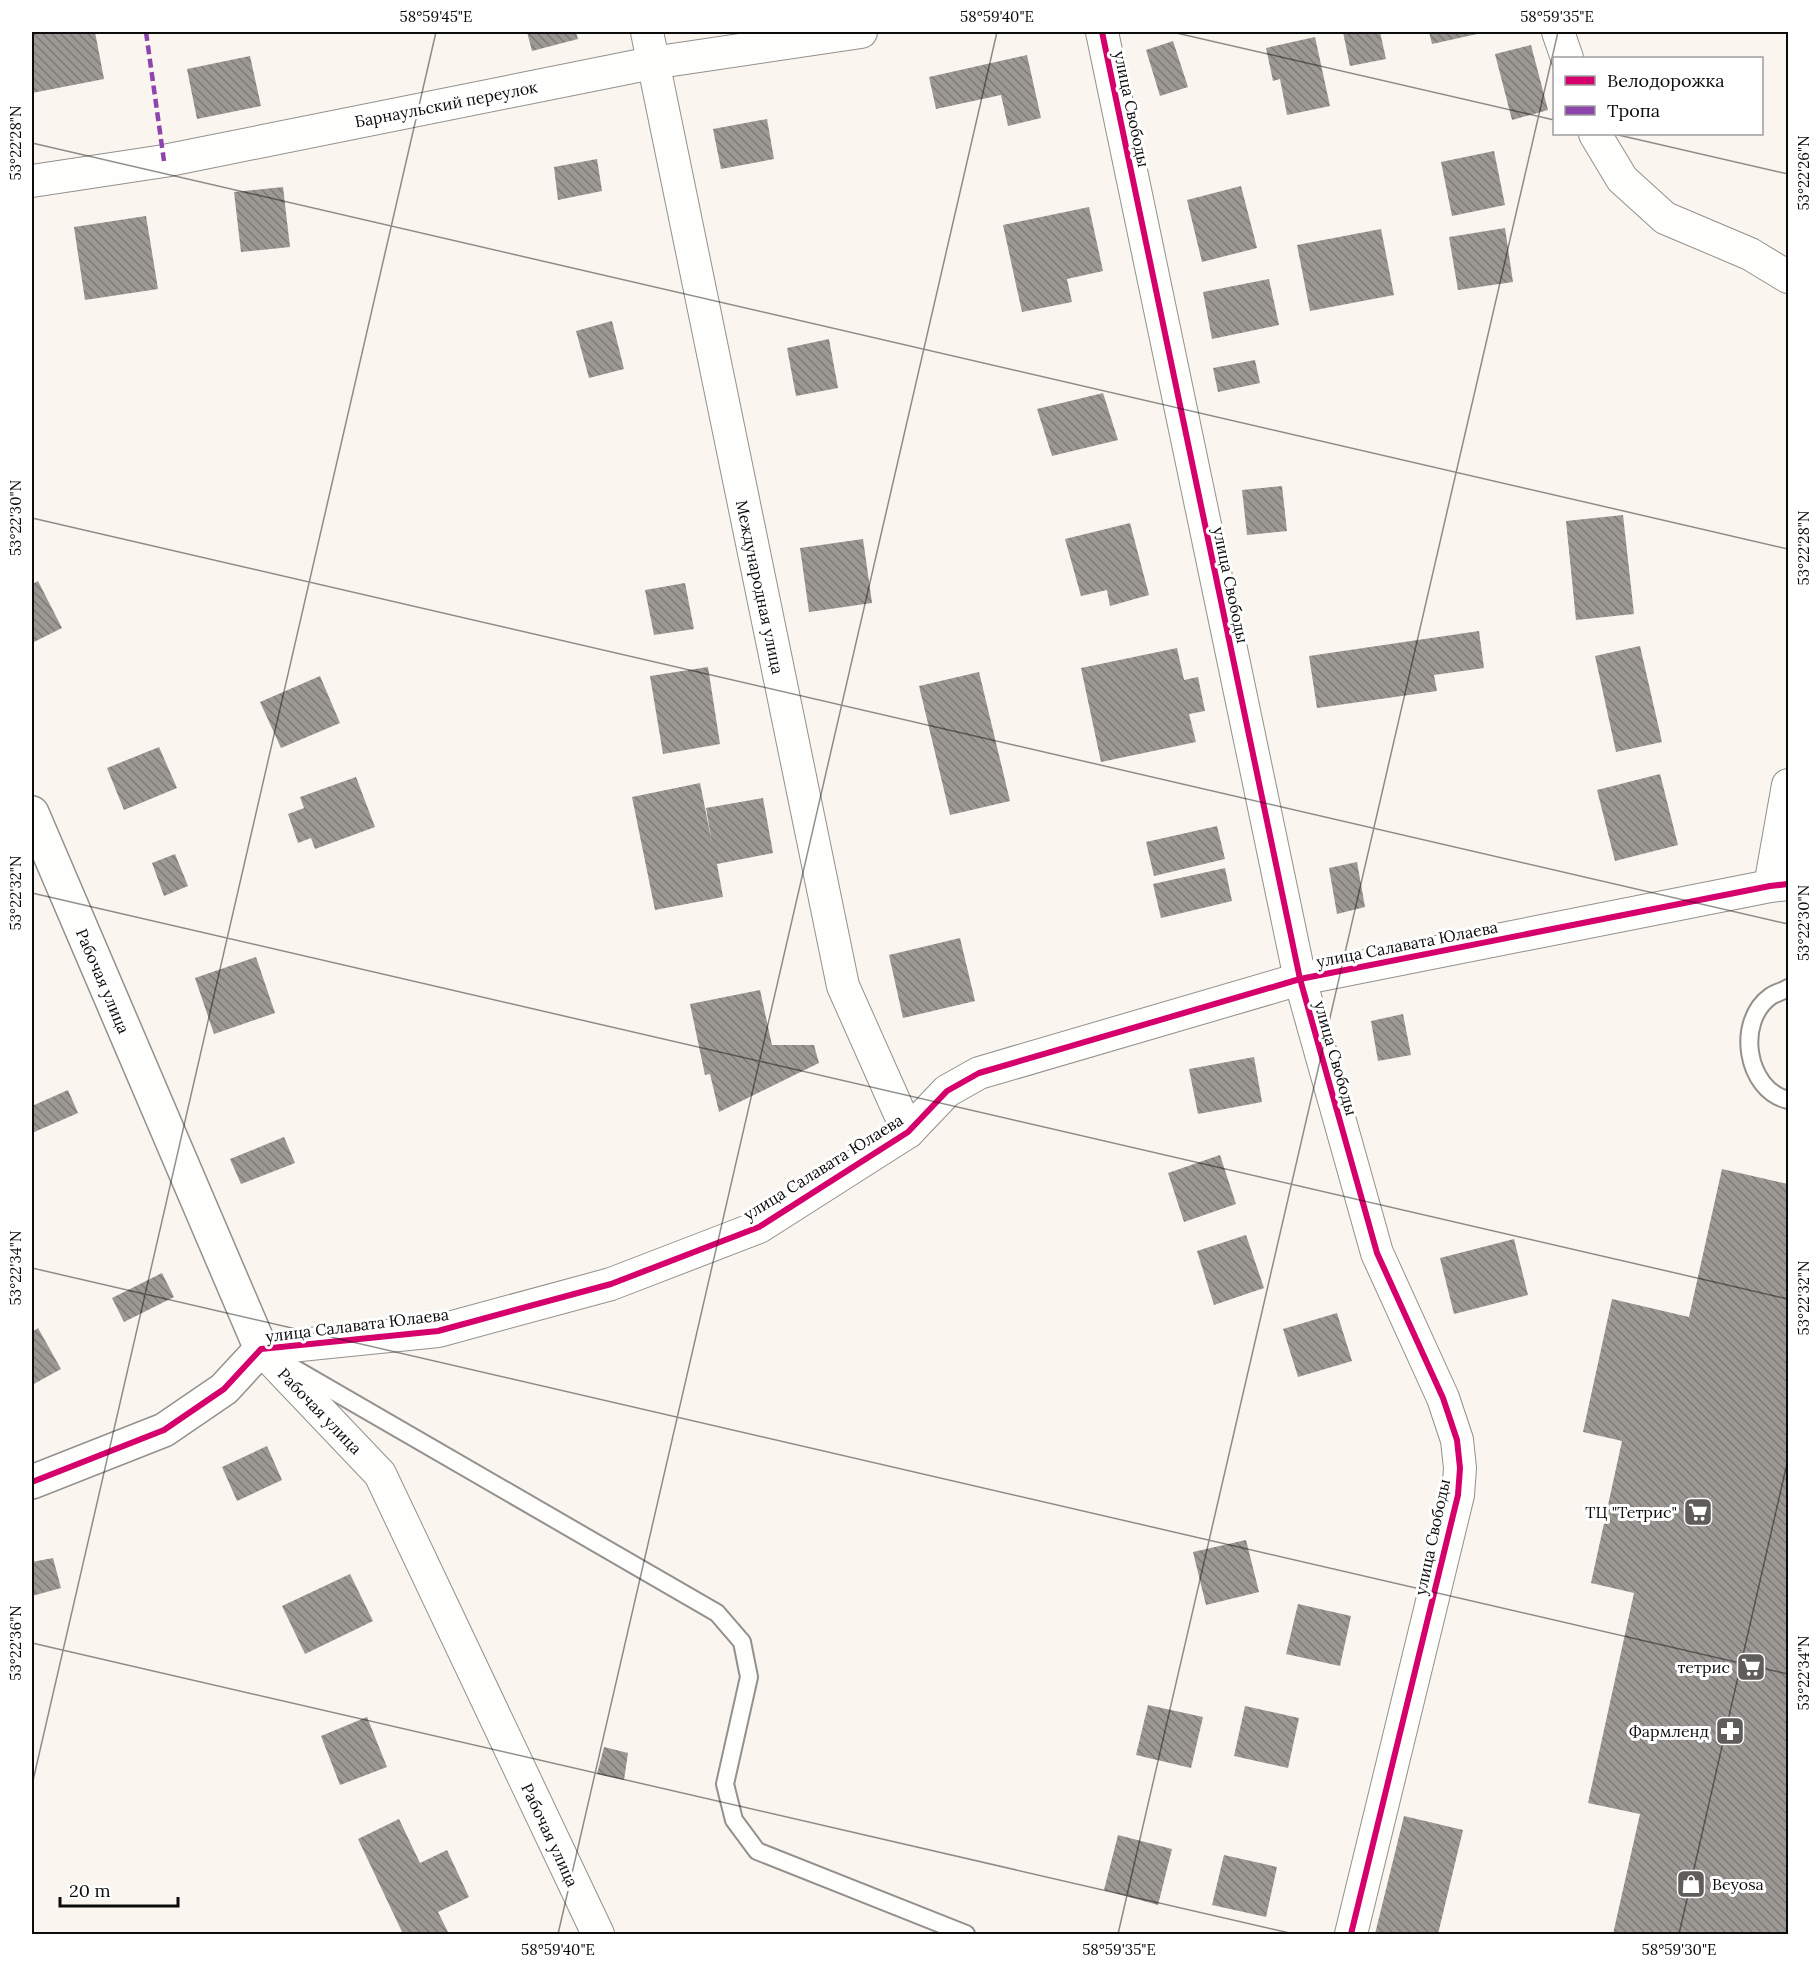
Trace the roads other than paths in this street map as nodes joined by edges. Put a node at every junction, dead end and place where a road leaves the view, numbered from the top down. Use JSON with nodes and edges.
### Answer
{"nodes":[{"id":1,"x":647,"y":32,"type":"edge"},
{"id":2,"x":861,"y":32,"type":"edge"},
{"id":3,"x":1102,"y":32,"type":"edge"},
{"id":4,"x":1558,"y":32,"type":"edge"},
{"id":5,"x":1567,"y":57,"type":"edge"},
{"id":6,"x":652,"y":63,"type":"junction"},
{"id":7,"x":1595,"y":135,"type":"edge"},
{"id":8,"x":32,"y":181,"type":"edge"},
{"id":9,"x":1788,"y":277,"type":"edge"},
{"id":10,"x":1788,"y":785,"type":"edge"},
{"id":11,"x":32,"y":813,"type":"edge"},
{"id":12,"x":1779,"y":885,"type":"edge"},
{"id":13,"x":1299,"y":979,"type":"junction"},
{"id":14,"x":1788,"y":988,"type":"edge"},
{"id":15,"x":1788,"y":1100,"type":"edge"},
{"id":16,"x":909,"y":1132,"type":"junction"},
{"id":17,"x":261,"y":1348,"type":"junction"},
{"id":18,"x":32,"y":1482,"type":"edge"},
{"id":19,"x":598,"y":1935,"type":"edge"},
{"id":20,"x":966,"y":1935,"type":"edge"},
{"id":21,"x":1351,"y":1935,"type":"edge"}],
"edges":[{"from":1,"to":6,"type":"street","name":"Международная улица"},
{"from":2,"to":6,"type":"street","name":"Барнаульский переулок"},
{"from":3,"to":13,"type":"street","name":"улица Свободы"},
{"from":4,"to":5,"type":"street"},
{"from":6,"to":8,"type":"street","name":"Барнаульский переулок"},
{"from":6,"to":16,"type":"street","name":"Международная улица"},
{"from":7,"to":9,"type":"street"},
{"from":10,"to":12,"type":"street"},
{"from":11,"to":17,"type":"street","name":"Рабочая улица"},
{"from":12,"to":13,"type":"street","name":"улица Салавата Юлаева"},
{"from":13,"to":16,"type":"street","name":"улица Салавата Юлаева"},
{"from":13,"to":21,"type":"street","name":"улица Свободы"},
{"from":14,"to":15,"type":"lane"},
{"from":16,"to":17,"type":"street","name":"улица Салавата Юлаева"},
{"from":17,"to":18,"type":"street","name":"улица Салавата Юлаева"},
{"from":17,"to":19,"type":"street","name":"Рабочая улица"},
{"from":17,"to":20,"type":"lane"}]}
